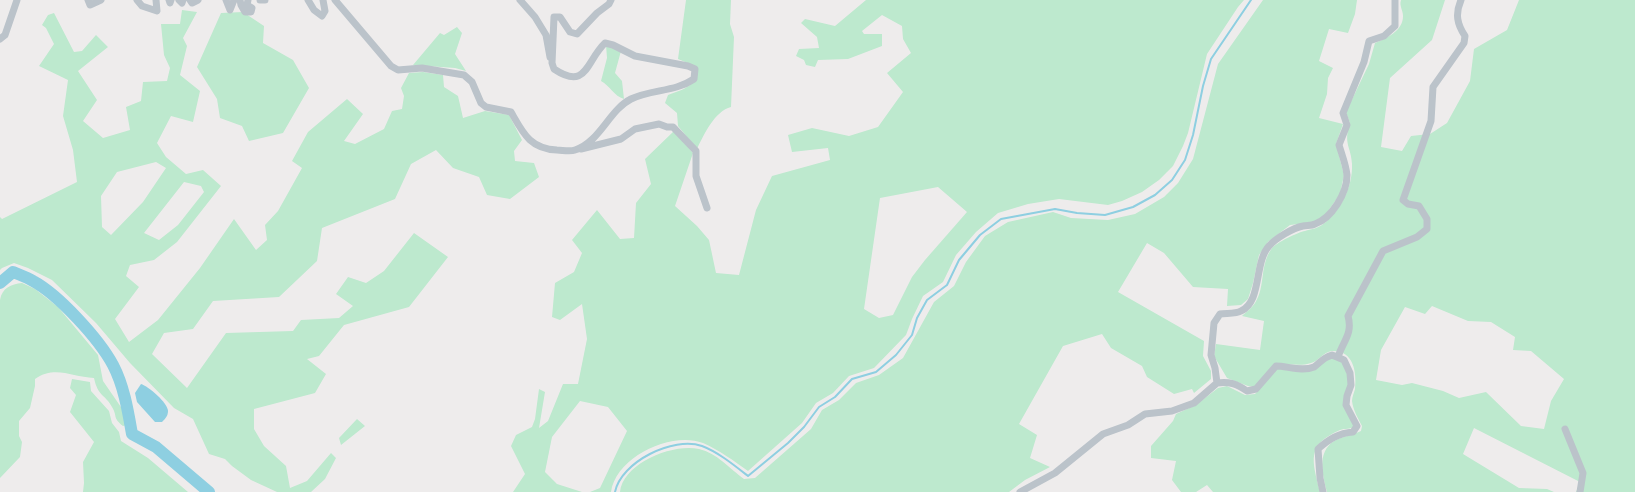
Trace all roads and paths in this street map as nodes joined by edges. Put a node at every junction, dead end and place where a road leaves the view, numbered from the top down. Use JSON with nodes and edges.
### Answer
{"nodes":[{"id":1,"x":16,"y":0,"type":"edge"},
{"id":2,"x":88,"y":0,"type":"edge"},
{"id":3,"x":101,"y":0,"type":"edge"},
{"id":4,"x":137,"y":0,"type":"edge"},
{"id":5,"x":156,"y":0,"type":"edge"},
{"id":6,"x":179,"y":0,"type":"edge"},
{"id":7,"x":183,"y":0,"type":"edge"},
{"id":8,"x":190,"y":0,"type":"edge"},
{"id":9,"x":198,"y":0,"type":"edge"},
{"id":10,"x":226,"y":0,"type":"edge"},
{"id":11,"x":234,"y":0,"type":"edge"},
{"id":12,"x":240,"y":0,"type":"edge"},
{"id":13,"x":248,"y":0,"type":"edge"},
{"id":14,"x":260,"y":0,"type":"edge"},
{"id":15,"x":265,"y":0,"type":"edge"},
{"id":16,"x":308,"y":0,"type":"edge"},
{"id":17,"x":323,"y":0,"type":"edge"},
{"id":18,"x":334,"y":0,"type":"edge"},
{"id":19,"x":343,"y":0,"type":"edge"},
{"id":20,"x":520,"y":0,"type":"edge"},
{"id":21,"x":611,"y":0,"type":"edge"},
{"id":22,"x":1395,"y":0,"type":"edge"},
{"id":23,"x":1461,"y":0,"type":"edge"},
{"id":24,"x":344,"y":9,"type":"junction"},
{"id":25,"x":0,"y":39,"type":"edge"},
{"id":26,"x":552,"y":63,"type":"junction"},
{"id":27,"x":574,"y":151,"type":"junction"},
{"id":28,"x":707,"y":208,"type":"dead end"},
{"id":29,"x":1338,"y":357,"type":"junction"},
{"id":30,"x":1217,"y":383,"type":"junction"},
{"id":31,"x":1565,"y":429,"type":"dead end"},
{"id":32,"x":1020,"y":492,"type":"edge"},
{"id":33,"x":1323,"y":492,"type":"edge"},
{"id":34,"x":1580,"y":492,"type":"edge"}],
"edges":[{"from":1,"to":25,"type":"street"},
{"from":2,"to":3,"type":"street"},
{"from":4,"to":5,"type":"street"},
{"from":6,"to":7,"type":"street"},
{"from":8,"to":9,"type":"street"},
{"from":10,"to":11,"type":"street"},
{"from":12,"to":13,"type":"street"},
{"from":14,"to":15,"type":"street"},
{"from":16,"to":17,"type":"street"},
{"from":18,"to":24,"type":"street"},
{"from":19,"to":24,"type":"street"},
{"from":20,"to":26,"type":"street"},
{"from":21,"to":26,"type":"street"},
{"from":22,"to":30,"type":"street"},
{"from":23,"to":29,"type":"street"},
{"from":24,"to":27,"type":"street"},
{"from":26,"to":27,"type":"street"},
{"from":27,"to":28,"type":"street"},
{"from":29,"to":30,"type":"street"},
{"from":29,"to":33,"type":"street"},
{"from":30,"to":32,"type":"street"},
{"from":31,"to":34,"type":"street"}]}
